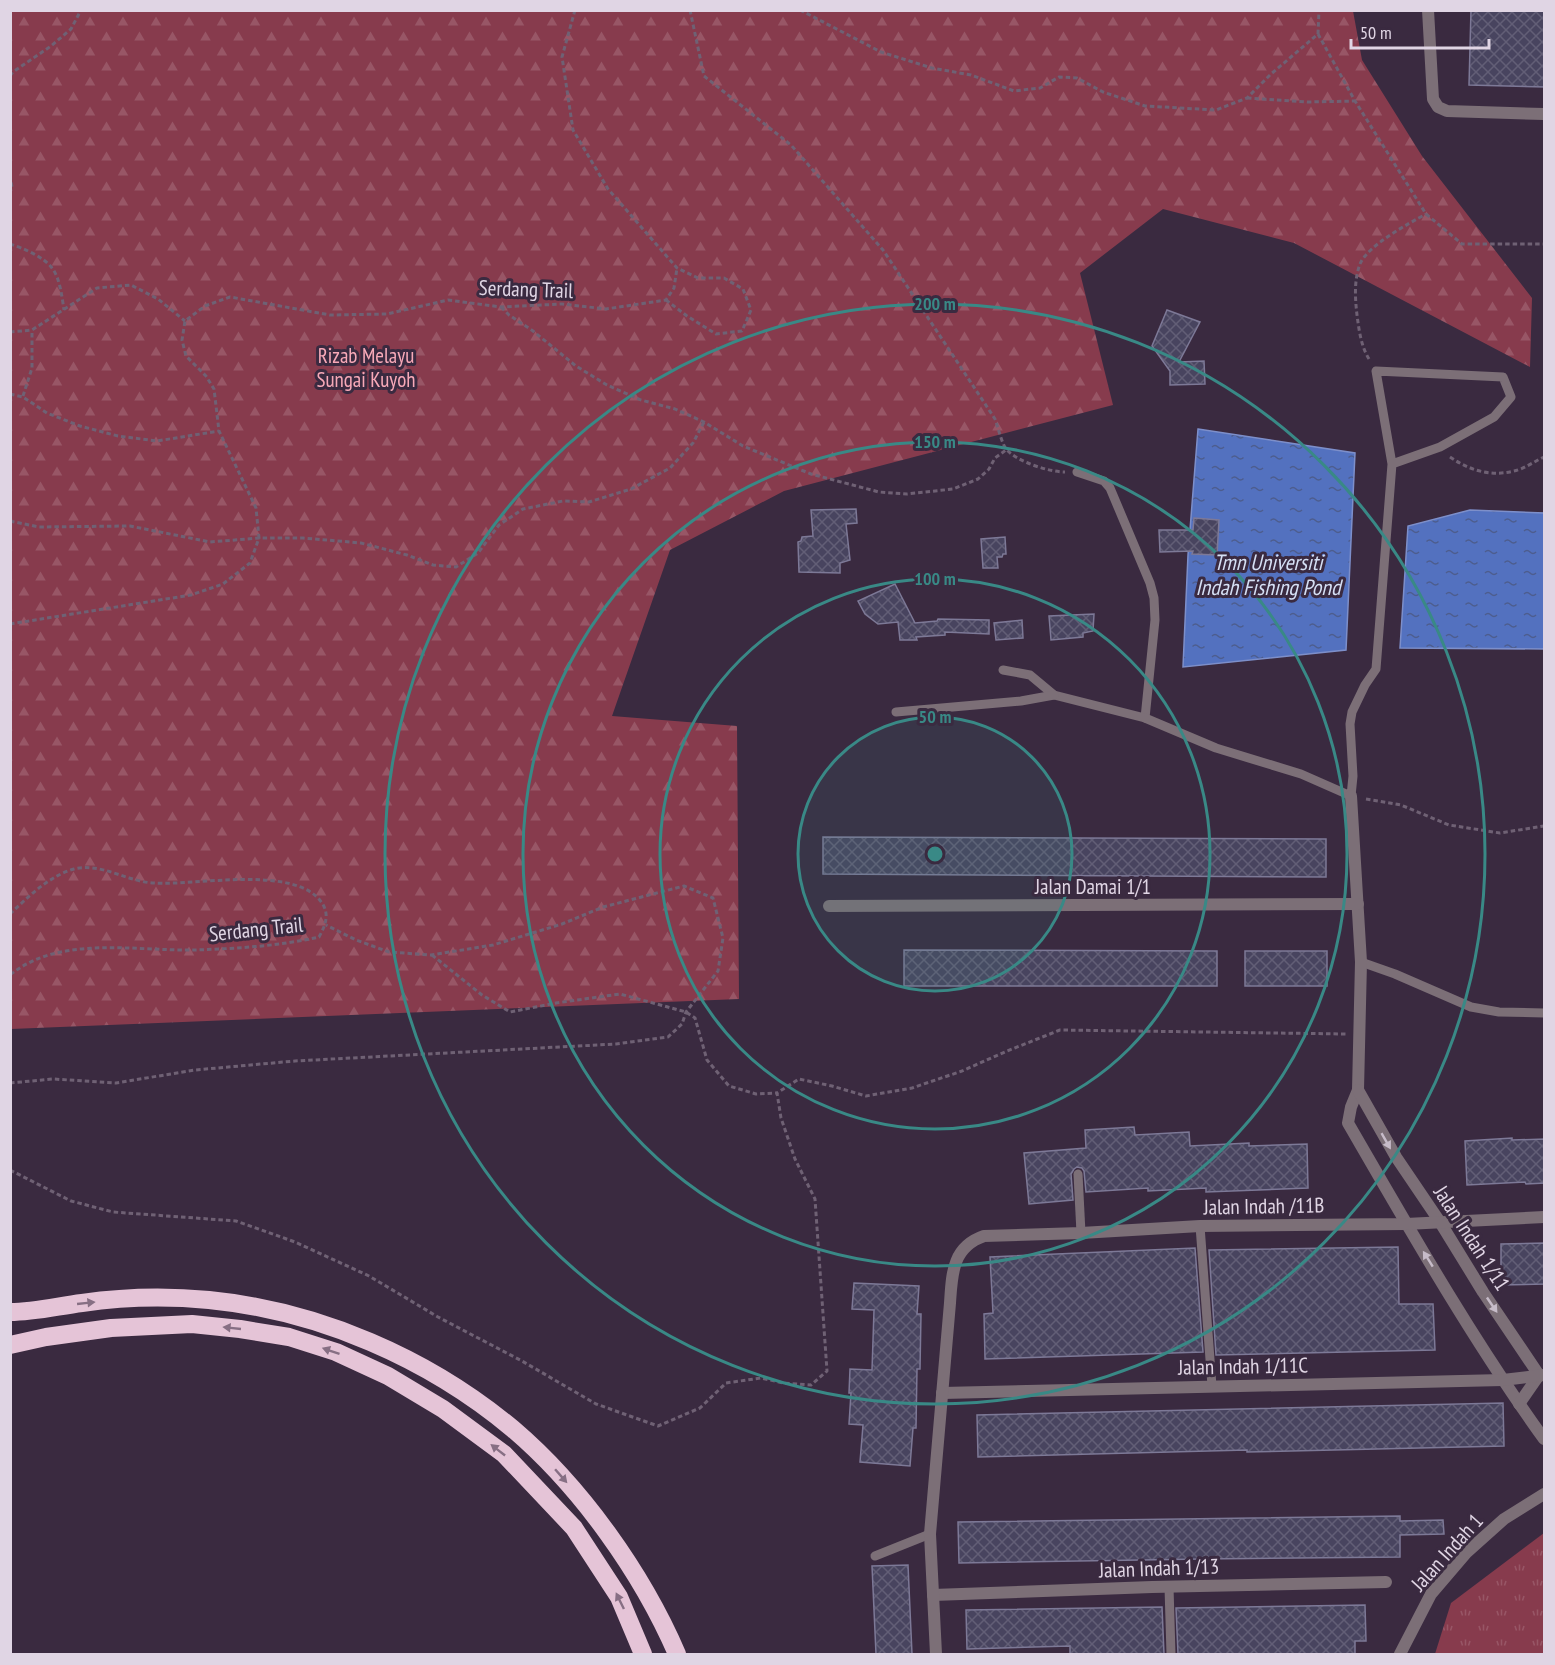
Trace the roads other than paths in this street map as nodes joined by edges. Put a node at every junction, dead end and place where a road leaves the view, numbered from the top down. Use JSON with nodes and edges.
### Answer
{"nodes":[{"id":1,"x":1428,"y":10,"type":"edge"},
{"id":2,"x":1545,"y":114,"type":"edge"},
{"id":3,"x":1392,"y":464,"type":"junction"},
{"id":4,"x":1077,"y":472,"type":"road end"},
{"id":5,"x":1003,"y":670,"type":"dead end"},
{"id":6,"x":1054,"y":695,"type":"junction"},
{"id":7,"x":896,"y":712,"type":"dead end"},
{"id":8,"x":1145,"y":718,"type":"junction"},
{"id":9,"x":1351,"y":796,"type":"junction"},
{"id":10,"x":1358,"y":904,"type":"junction"},
{"id":11,"x":829,"y":906,"type":"dead end"},
{"id":12,"x":1361,"y":962,"type":"junction"},
{"id":13,"x":1545,"y":1013,"type":"edge"},
{"id":14,"x":1358,"y":1090,"type":"junction"},
{"id":15,"x":1078,"y":1174,"type":"dead end"},
{"id":16,"x":1545,"y":1217,"type":"edge"},
{"id":17,"x":1440,"y":1222,"type":"junction"},
{"id":18,"x":1406,"y":1224,"type":"junction"},
{"id":19,"x":1200,"y":1226,"type":"junction"},
{"id":20,"x":1081,"y":1233,"type":"junction"},
{"id":21,"x":20,"y":1312,"type":"edge"},
{"id":22,"x":10,"y":1318,"type":"edge"},
{"id":23,"x":10,"y":1345,"type":"edge"},
{"id":24,"x":1542,"y":1375,"type":"edge"},
{"id":25,"x":1503,"y":1380,"type":"junction"},
{"id":26,"x":1212,"y":1386,"type":"junction"},
{"id":27,"x":942,"y":1393,"type":"junction"},
{"id":28,"x":1519,"y":1404,"type":"junction"},
{"id":29,"x":1545,"y":1439,"type":"edge"},
{"id":30,"x":1545,"y":1494,"type":"edge"},
{"id":31,"x":930,"y":1534,"type":"junction"},
{"id":32,"x":875,"y":1556,"type":"dead end"},
{"id":33,"x":1386,"y":1582,"type":"dead end"},
{"id":34,"x":1169,"y":1587,"type":"junction"},
{"id":35,"x":933,"y":1595,"type":"junction"},
{"id":36,"x":643,"y":1654,"type":"edge"},
{"id":37,"x":677,"y":1654,"type":"edge"},
{"id":38,"x":936,"y":1654,"type":"edge"},
{"id":39,"x":1171,"y":1654,"type":"edge"},
{"id":40,"x":1400,"y":1654,"type":"edge"}],
"edges":[{"from":1,"to":2,"type":"street"},
{"from":3,"to":3,"type":"lane"},
{"from":3,"to":9,"type":"lane"},
{"from":4,"to":8,"type":"lane"},
{"from":5,"to":6,"type":"lane"},
{"from":6,"to":7,"type":"lane"},
{"from":6,"to":8,"type":"lane"},
{"from":8,"to":9,"type":"lane"},
{"from":9,"to":10,"type":"street"},
{"from":10,"to":11,"type":"street","name":"Jalan Damai 1/1"},
{"from":10,"to":12,"type":"street"},
{"from":12,"to":13,"type":"lane"},
{"from":12,"to":14,"type":"street"},
{"from":14,"to":17,"type":"street","name":"Jalan Indah 1/11","one_way":true},
{"from":14,"to":18,"type":"street"},
{"from":15,"to":20,"type":"lane"},
{"from":16,"to":17,"type":"street","name":"Jalan Indah /11B"},
{"from":17,"to":18,"type":"street","name":"Jalan Indah /11B"},
{"from":17,"to":24,"type":"street","name":"Jalan Indah 1/11","one_way":true},
{"from":18,"to":19,"type":"street","name":"Jalan Indah /11B"},
{"from":25,"to":18,"type":"street","one_way":true},
{"from":19,"to":20,"type":"street","name":"Jalan Indah /11B"},
{"from":19,"to":26,"type":"lane"},
{"from":20,"to":27,"type":"street","name":"Jalan Indah /11B"},
{"from":21,"to":22,"type":"highway"},
{"from":21,"to":37,"type":"highway","one_way":true},
{"from":36,"to":23,"type":"highway","one_way":true},
{"from":24,"to":25,"type":"street","name":"Jalan Indah 1/11C"},
{"from":24,"to":28,"type":"street"},
{"from":25,"to":26,"type":"street","name":"Jalan Indah 1/11C"},
{"from":25,"to":28,"type":"street"},
{"from":26,"to":27,"type":"street","name":"Jalan Indah 1/11C"},
{"from":27,"to":31,"type":"street"},
{"from":28,"to":29,"type":"street"},
{"from":30,"to":40,"type":"street","name":"Jalan Indah 1"},
{"from":31,"to":32,"type":"lane"},
{"from":31,"to":35,"type":"street"},
{"from":33,"to":34,"type":"street","name":"Jalan Indah 1/13"},
{"from":34,"to":35,"type":"street","name":"Jalan Indah 1/13"},
{"from":34,"to":39,"type":"lane"},
{"from":35,"to":38,"type":"street"}]}
